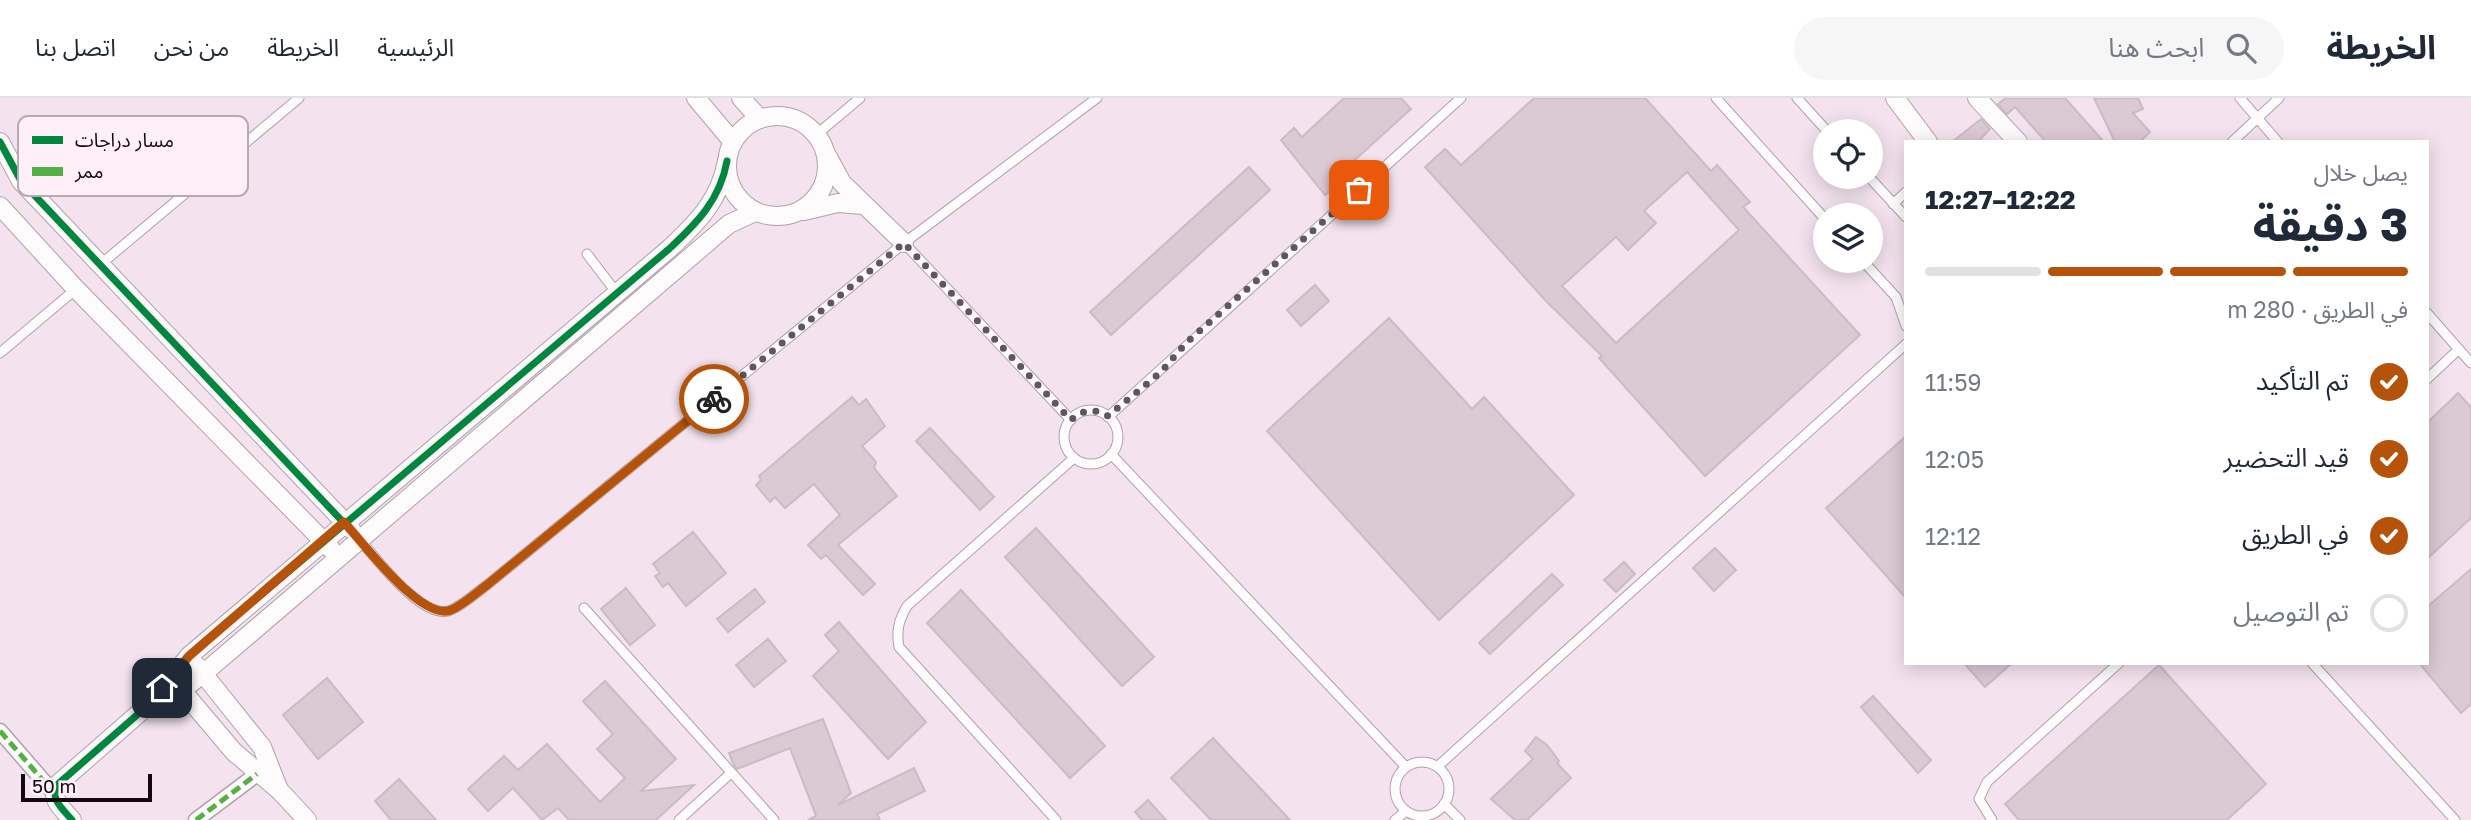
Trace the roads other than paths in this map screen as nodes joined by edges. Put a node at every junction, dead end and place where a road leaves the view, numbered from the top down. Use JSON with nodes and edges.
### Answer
{"nodes":[{"id":1,"x":299,"y":98,"type":"edge"},
{"id":2,"x":696,"y":98,"type":"edge"},
{"id":3,"x":741,"y":98,"type":"edge"},
{"id":4,"x":860,"y":98,"type":"edge"},
{"id":5,"x":1097,"y":98,"type":"edge"},
{"id":6,"x":1461,"y":98,"type":"edge"},
{"id":7,"x":1716,"y":98,"type":"edge"},
{"id":8,"x":1797,"y":98,"type":"edge"},
{"id":9,"x":1895,"y":98,"type":"edge"},
{"id":10,"x":1977,"y":98,"type":"edge"},
{"id":11,"x":2240,"y":98,"type":"edge"},
{"id":12,"x":2279,"y":98,"type":"edge"},
{"id":13,"x":2258,"y":118,"type":"junction"},
{"id":14,"x":760,"y":119,"type":"junction"},
{"id":15,"x":1816,"y":119,"type":"edge"},
{"id":16,"x":1926,"y":140,"type":"edge"},
{"id":17,"x":2016,"y":140,"type":"edge"},
{"id":18,"x":2234,"y":140,"type":"edge"},
{"id":19,"x":2276,"y":140,"type":"edge"},
{"id":20,"x":248,"y":141,"type":"edge"},
{"id":21,"x":0,"y":142,"type":"edge"},
{"id":22,"x":733,"y":142,"type":"junction"},
{"id":23,"x":821,"y":143,"type":"junction"},
{"id":24,"x":727,"y":162,"type":"junction"},
{"id":25,"x":18,"y":175,"type":"edge"},
{"id":26,"x":1880,"y":189,"type":"edge"},
{"id":27,"x":1904,"y":194,"type":"edge"},
{"id":28,"x":35,"y":196,"type":"edge"},
{"id":29,"x":182,"y":196,"type":"edge"},
{"id":30,"x":1894,"y":204,"type":"junction"},
{"id":31,"x":863,"y":205,"type":"junction"},
{"id":32,"x":0,"y":206,"type":"edge"},
{"id":33,"x":1813,"y":206,"type":"edge"},
{"id":34,"x":755,"y":212,"type":"junction"},
{"id":35,"x":799,"y":212,"type":"junction"},
{"id":36,"x":1904,"y":215,"type":"edge"},
{"id":37,"x":904,"y":243,"type":"junction"},
{"id":38,"x":587,"y":254,"type":"dead end"},
{"id":39,"x":101,"y":264,"type":"junction"},
{"id":40,"x":1874,"y":273,"type":"edge"},
{"id":41,"x":76,"y":289,"type":"junction"},
{"id":42,"x":616,"y":292,"type":"junction"},
{"id":43,"x":2429,"y":315,"type":"edge"},
{"id":44,"x":1904,"y":320,"type":"edge"},
{"id":45,"x":1904,"y":346,"type":"edge"},
{"id":46,"x":2459,"y":349,"type":"junction"},
{"id":47,"x":0,"y":353,"type":"edge"},
{"id":48,"x":2471,"y":363,"type":"edge"},
{"id":49,"x":2429,"y":377,"type":"edge"},
{"id":50,"x":1108,"y":416,"type":"junction"},
{"id":51,"x":1071,"y":420,"type":"junction"},
{"id":52,"x":1111,"y":454,"type":"junction"},
{"id":53,"x":1074,"y":458,"type":"junction"},
{"id":54,"x":344,"y":522,"type":"junction"},
{"id":55,"x":323,"y":540,"type":"junction"},
{"id":56,"x":360,"y":540,"type":"junction"},
{"id":57,"x":339,"y":558,"type":"junction"},
{"id":58,"x":584,"y":607,"type":"dead end"},
{"id":59,"x":189,"y":656,"type":"junction"},
{"id":60,"x":2117,"y":665,"type":"edge"},
{"id":61,"x":2314,"y":665,"type":"edge"},
{"id":62,"x":204,"y":673,"type":"junction"},
{"id":63,"x":176,"y":683,"type":"junction"},
{"id":64,"x":0,"y":731,"type":"edge"},
{"id":65,"x":1405,"y":766,"type":"junction"},
{"id":66,"x":1438,"y":766,"type":"junction"},
{"id":67,"x":732,"y":773,"type":"junction"},
{"id":68,"x":257,"y":774,"type":"junction"},
{"id":69,"x":279,"y":790,"type":"junction"},
{"id":70,"x":53,"y":792,"type":"junction"},
{"id":71,"x":1444,"y":804,"type":"junction"},
{"id":72,"x":1405,"y":811,"type":"junction"},
{"id":73,"x":72,"y":820,"type":"edge"},
{"id":74,"x":196,"y":820,"type":"edge"},
{"id":75,"x":307,"y":820,"type":"edge"},
{"id":76,"x":679,"y":820,"type":"edge"},
{"id":77,"x":774,"y":820,"type":"edge"},
{"id":78,"x":1056,"y":820,"type":"edge"},
{"id":79,"x":1395,"y":820,"type":"edge"},
{"id":80,"x":1460,"y":820,"type":"edge"},
{"id":81,"x":1992,"y":820,"type":"edge"},
{"id":82,"x":2455,"y":820,"type":"edge"}],
"edges":[{"from":1,"to":20,"type":"lane"},
{"from":2,"to":22,"type":"street"},
{"from":3,"to":14,"type":"street"},
{"from":4,"to":23,"type":"lane"},
{"from":5,"to":37,"type":"lane"},
{"from":6,"to":50,"type":"lane"},
{"from":7,"to":33,"type":"lane"},
{"from":8,"to":15,"type":"lane"},
{"from":9,"to":16,"type":"street"},
{"from":10,"to":17,"type":"street"},
{"from":11,"to":13,"type":"lane"},
{"from":12,"to":13,"type":"lane"},
{"from":13,"to":18,"type":"lane"},
{"from":13,"to":19,"type":"lane"},
{"from":14,"to":22,"type":"street"},
{"from":14,"to":23,"type":"street"},
{"from":21,"to":25,"type":"street"},
{"from":22,"to":24,"type":"street"},
{"from":23,"to":31,"type":"street"},
{"from":23,"to":35,"type":"street"},
{"from":24,"to":34,"type":"street"},
{"from":24,"to":42,"type":"street"},
{"from":26,"to":30,"type":"lane"},
{"from":27,"to":30,"type":"lane"},
{"from":28,"to":39,"type":"street"},
{"from":29,"to":39,"type":"lane"},
{"from":30,"to":36,"type":"lane"},
{"from":31,"to":35,"type":"street"},
{"from":31,"to":37,"type":"street"},
{"from":32,"to":41,"type":"street"},
{"from":34,"to":35,"type":"street"},
{"from":34,"to":56,"type":"street"},
{"from":37,"to":51,"type":"lane"},
{"from":37,"to":56,"type":"lane"},
{"from":38,"to":42,"type":"lane"},
{"from":39,"to":54,"type":"street"},
{"from":40,"to":44,"type":"lane"},
{"from":41,"to":47,"type":"lane"},
{"from":41,"to":55,"type":"street"},
{"from":42,"to":54,"type":"street"},
{"from":43,"to":46,"type":"lane"},
{"from":45,"to":66,"type":"lane"},
{"from":46,"to":48,"type":"lane"},
{"from":46,"to":49,"type":"lane"},
{"from":50,"to":51,"type":"lane"},
{"from":50,"to":52,"type":"lane"},
{"from":51,"to":53,"type":"lane"},
{"from":52,"to":53,"type":"lane"},
{"from":52,"to":65,"type":"lane"},
{"from":53,"to":78,"type":"lane"},
{"from":54,"to":55,"type":"street"},
{"from":54,"to":56,"type":"street"},
{"from":55,"to":57,"type":"street"},
{"from":55,"to":59,"type":"street"},
{"from":56,"to":57,"type":"street"},
{"from":57,"to":62,"type":"street"},
{"from":58,"to":67,"type":"lane"},
{"from":59,"to":62,"type":"street"},
{"from":59,"to":63,"type":"street"},
{"from":60,"to":81,"type":"lane"},
{"from":61,"to":82,"type":"lane"},
{"from":62,"to":63,"type":"street"},
{"from":62,"to":69,"type":"street"},
{"from":63,"to":68,"type":"street"},
{"from":63,"to":70,"type":"street"},
{"from":64,"to":70,"type":"street"},
{"from":65,"to":66,"type":"lane"},
{"from":65,"to":72,"type":"lane"},
{"from":66,"to":71,"type":"lane"},
{"from":67,"to":76,"type":"lane"},
{"from":67,"to":77,"type":"lane"},
{"from":68,"to":69,"type":"street"},
{"from":68,"to":74,"type":"street"},
{"from":69,"to":75,"type":"street"},
{"from":70,"to":73,"type":"street"},
{"from":71,"to":72,"type":"lane"},
{"from":71,"to":80,"type":"lane"},
{"from":72,"to":79,"type":"lane"}]}
